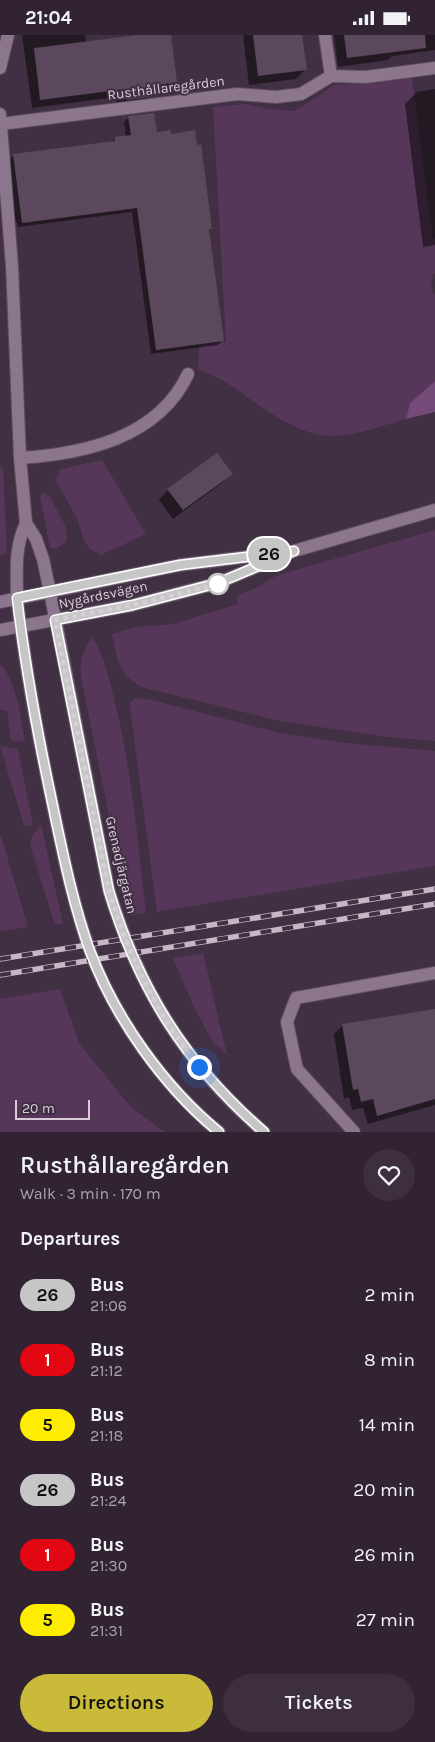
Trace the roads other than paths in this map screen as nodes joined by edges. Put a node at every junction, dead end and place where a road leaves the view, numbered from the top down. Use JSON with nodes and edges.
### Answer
{"nodes":[{"id":1,"x":8,"y":35,"type":"edge"},
{"id":2,"x":325,"y":35,"type":"edge"},
{"id":3,"x":0,"y":68,"type":"edge"},
{"id":4,"x":435,"y":68,"type":"edge"},
{"id":5,"x":331,"y":76,"type":"junction"},
{"id":6,"x":1,"y":119,"type":"edge"},
{"id":7,"x":2,"y":161,"type":"edge"},
{"id":8,"x":188,"y":374,"type":"dead end"},
{"id":9,"x":20,"y":458,"type":"junction"},
{"id":10,"x":435,"y":510,"type":"edge"},
{"id":11,"x":26,"y":523,"type":"junction"},
{"id":12,"x":294,"y":551,"type":"junction"},
{"id":13,"x":50,"y":592,"type":"junction"},
{"id":14,"x":17,"y":598,"type":"junction"},
{"id":15,"x":0,"y":602,"type":"edge"},
{"id":16,"x":55,"y":620,"type":"junction"},
{"id":17,"x":20,"y":626,"type":"junction"},
{"id":18,"x":0,"y":630,"type":"edge"},
{"id":19,"x":435,"y":973,"type":"edge"},
{"id":20,"x":219,"y":1132,"type":"edge"},
{"id":21,"x":264,"y":1132,"type":"edge"},
{"id":22,"x":354,"y":1132,"type":"edge"}],
"edges":[{"from":1,"to":3,"type":"street"},
{"from":2,"to":5,"type":"street"},
{"from":4,"to":5,"type":"street"},
{"from":5,"to":6,"type":"street","name":"Rusthållaregården"},
{"from":6,"to":7,"type":"street","name":"Rusthållaregården"},
{"from":7,"to":9,"type":"street","name":"Rusthållaregården"},
{"from":8,"to":9,"type":"street"},
{"from":9,"to":11,"type":"street","name":"Rusthållaregården"},
{"from":10,"to":12,"type":"street","name":"Nygårdsvägen"},
{"from":11,"to":13,"type":"street","name":"Rusthållaregården"},
{"from":11,"to":14,"type":"street","name":"Rusthållaregården"},
{"from":12,"to":13,"type":"street","name":"Nygårdsvägen"},
{"from":12,"to":16,"type":"street","name":"Nygårdsvägen"},
{"from":13,"to":14,"type":"street","name":"Nygårdsvägen"},
{"from":13,"to":16,"type":"street","name":"Grenadjärgatan"},
{"from":14,"to":15,"type":"street","name":"Nygårdsvägen"},
{"from":14,"to":17,"type":"street"},
{"from":16,"to":17,"type":"street","name":"Nygårdsvägen"},
{"from":16,"to":21,"type":"street","name":"Grenadjärgatan"},
{"from":17,"to":18,"type":"street","name":"Nygårdsvägen"},
{"from":17,"to":20,"type":"street"},
{"from":19,"to":22,"type":"street"}]}
